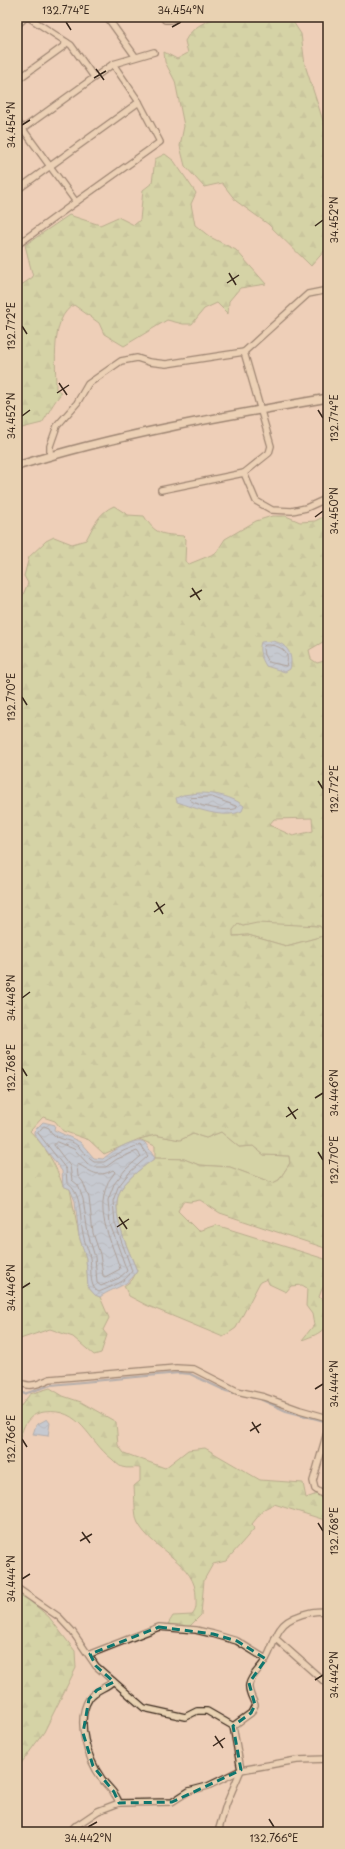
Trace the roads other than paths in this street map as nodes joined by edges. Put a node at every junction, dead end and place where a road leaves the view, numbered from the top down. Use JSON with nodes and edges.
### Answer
{"nodes":[{"id":1,"x":27,"y":17,"type":"edge"},
{"id":2,"x":107,"y":17,"type":"edge"},
{"id":3,"x":163,"y":17,"type":"edge"},
{"id":4,"x":177,"y":17,"type":"edge"},
{"id":5,"x":17,"y":25,"type":"edge"},
{"id":6,"x":66,"y":42,"type":"junction"},
{"id":7,"x":154,"y":52,"type":"dead end"},
{"id":8,"x":135,"y":56,"type":"junction"},
{"id":9,"x":113,"y":64,"type":"junction"},
{"id":10,"x":94,"y":77,"type":"junction"},
{"id":11,"x":17,"y":80,"type":"edge"},
{"id":12,"x":139,"y":102,"type":"junction"},
{"id":13,"x":17,"y":121,"type":"edge"},
{"id":14,"x":23,"y":129,"type":"junction"},
{"id":15,"x":17,"y":133,"type":"edge"},
{"id":16,"x":50,"y":166,"type":"junction"},
{"id":17,"x":17,"y":190,"type":"edge"},
{"id":18,"x":76,"y":202,"type":"junction"},
{"id":19,"x":17,"y":245,"type":"edge"},
{"id":20,"x":328,"y":290,"type":"edge"},
{"id":21,"x":244,"y":352,"type":"junction"},
{"id":22,"x":328,"y":398,"type":"edge"},
{"id":23,"x":260,"y":410,"type":"junction"},
{"id":24,"x":50,"y":455,"type":"junction"},
{"id":25,"x":17,"y":466,"type":"edge"},
{"id":26,"x":244,"y":472,"type":"junction"},
{"id":27,"x":161,"y":490,"type":"dead end"},
{"id":28,"x":328,"y":498,"type":"edge"},
{"id":29,"x":17,"y":1381,"type":"edge"},
{"id":30,"x":328,"y":1418,"type":"edge"},
{"id":31,"x":328,"y":1429,"type":"edge"},
{"id":32,"x":328,"y":1498,"type":"edge"},
{"id":33,"x":17,"y":1588,"type":"edge"},
{"id":34,"x":328,"y":1612,"type":"edge"},
{"id":35,"x":275,"y":1638,"type":"junction"},
{"id":36,"x":90,"y":1654,"type":"junction"},
{"id":37,"x":266,"y":1659,"type":"junction"},
{"id":38,"x":113,"y":1681,"type":"junction"},
{"id":39,"x":328,"y":1685,"type":"edge"},
{"id":40,"x":233,"y":1726,"type":"junction"},
{"id":41,"x":328,"y":1759,"type":"edge"},
{"id":42,"x":241,"y":1770,"type":"junction"},
{"id":43,"x":119,"y":1803,"type":"junction"},
{"id":44,"x":75,"y":1826,"type":"junction"},
{"id":45,"x":67,"y":1832,"type":"edge"},
{"id":46,"x":80,"y":1832,"type":"edge"},
{"id":47,"x":218,"y":1832,"type":"edge"}],
"edges":[{"from":1,"to":5,"type":"street"},
{"from":1,"to":6,"type":"street"},
{"from":2,"to":8,"type":"street"},
{"from":3,"to":4,"type":"street"},
{"from":6,"to":10,"type":"street"},
{"from":6,"to":11,"type":"street"},
{"from":7,"to":8,"type":"street"},
{"from":8,"to":9,"type":"street"},
{"from":9,"to":10,"type":"street"},
{"from":9,"to":12,"type":"street"},
{"from":10,"to":14,"type":"street"},
{"from":12,"to":16,"type":"street"},
{"from":12,"to":18,"type":"street"},
{"from":13,"to":14,"type":"street"},
{"from":14,"to":15,"type":"street"},
{"from":14,"to":16,"type":"street"},
{"from":16,"to":17,"type":"street"},
{"from":16,"to":18,"type":"street"},
{"from":18,"to":19,"type":"street"},
{"from":20,"to":21,"type":"street"},
{"from":21,"to":23,"type":"street"},
{"from":21,"to":24,"type":"street"},
{"from":22,"to":23,"type":"street"},
{"from":23,"to":24,"type":"street"},
{"from":23,"to":26,"type":"street"},
{"from":24,"to":25,"type":"street"},
{"from":26,"to":27,"type":"street"},
{"from":26,"to":28,"type":"street"},
{"from":29,"to":30,"type":"street"},
{"from":31,"to":32,"type":"street"},
{"from":33,"to":36,"type":"street"},
{"from":34,"to":35,"type":"street"},
{"from":35,"to":37,"type":"street"},
{"from":35,"to":39,"type":"street"},
{"from":36,"to":37,"type":"street"},
{"from":36,"to":38,"type":"street"},
{"from":37,"to":40,"type":"street"},
{"from":38,"to":40,"type":"street"},
{"from":38,"to":43,"type":"street"},
{"from":40,"to":42,"type":"street"},
{"from":41,"to":42,"type":"street"},
{"from":42,"to":43,"type":"street"},
{"from":42,"to":47,"type":"street"},
{"from":43,"to":44,"type":"street"},
{"from":44,"to":45,"type":"street"},
{"from":44,"to":46,"type":"street"}]}
